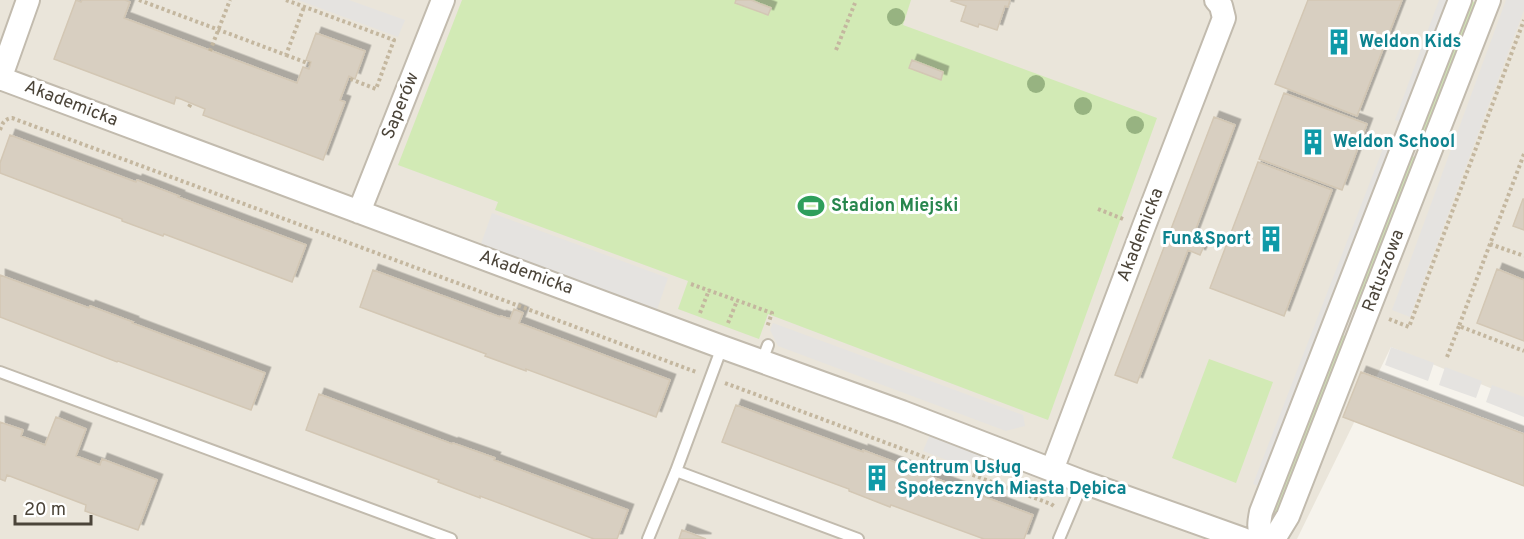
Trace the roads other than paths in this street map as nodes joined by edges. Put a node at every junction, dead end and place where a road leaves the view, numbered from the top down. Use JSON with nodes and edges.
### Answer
{"nodes":[{"id":1,"x":28,"y":0,"type":"edge"},
{"id":2,"x":443,"y":0,"type":"edge"},
{"id":3,"x":1216,"y":0,"type":"edge"},
{"id":4,"x":1460,"y":0,"type":"edge"},
{"id":5,"x":1489,"y":0,"type":"edge"},
{"id":6,"x":0,"y":78,"type":"edge"},
{"id":7,"x":359,"y":212,"type":"junction"},
{"id":8,"x":722,"y":347,"type":"junction"},
{"id":9,"x":0,"y":372,"type":"edge"},
{"id":10,"x":1052,"y":470,"type":"junction"},
{"id":11,"x":676,"y":471,"type":"junction"},
{"id":12,"x":1083,"y":482,"type":"junction"},
{"id":13,"x":1064,"y":538,"type":"edge"},
{"id":14,"x":450,"y":539,"type":"edge"},
{"id":15,"x":648,"y":539,"type":"edge"},
{"id":16,"x":858,"y":539,"type":"edge"},
{"id":17,"x":1243,"y":539,"type":"edge"},
{"id":18,"x":1262,"y":539,"type":"edge"},
{"id":19,"x":1274,"y":539,"type":"edge"}],
"edges":[{"from":1,"to":6,"type":"street","name":"Akademicka"},
{"from":2,"to":7,"type":"street","name":"Saperów"},
{"from":3,"to":10,"type":"street","name":"Akademicka"},
{"from":4,"to":18,"type":"street","name":"Ratuszowa"},
{"from":5,"to":19,"type":"street","name":"Ratuszowa"},
{"from":6,"to":7,"type":"street","name":"Akademicka"},
{"from":7,"to":8,"type":"street","name":"Akademicka"},
{"from":8,"to":10,"type":"street","name":"Akademicka"},
{"from":8,"to":11,"type":"lane"},
{"from":9,"to":14,"type":"lane"},
{"from":10,"to":12,"type":"street","name":"Akademicka"},
{"from":11,"to":15,"type":"lane"},
{"from":11,"to":16,"type":"lane"},
{"from":12,"to":13,"type":"lane"},
{"from":12,"to":17,"type":"street","name":"Akademicka"}]}
